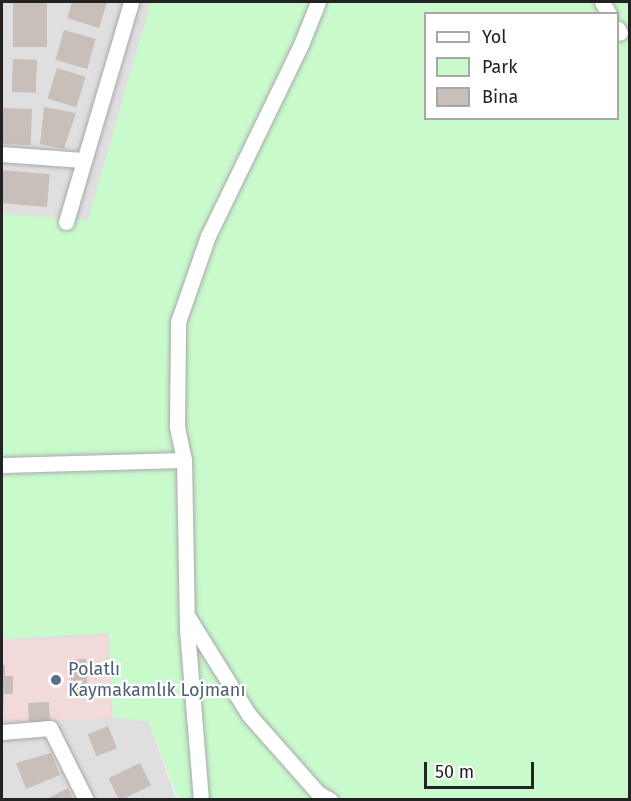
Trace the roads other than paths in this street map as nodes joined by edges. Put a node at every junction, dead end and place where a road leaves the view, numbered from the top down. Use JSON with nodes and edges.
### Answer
{"nodes":[{"id":1,"x":130,"y":2,"type":"edge"},
{"id":2,"x":318,"y":2,"type":"edge"},
{"id":3,"x":2,"y":154,"type":"edge"},
{"id":4,"x":82,"y":160,"type":"junction"},
{"id":5,"x":66,"y":222,"type":"dead end"},
{"id":6,"x":184,"y":460,"type":"junction"},
{"id":7,"x":2,"y":465,"type":"edge"},
{"id":8,"x":187,"y":614,"type":"junction"},
{"id":9,"x":2,"y":732,"type":"edge"},
{"id":10,"x":86,"y":800,"type":"edge"},
{"id":11,"x":201,"y":800,"type":"edge"},
{"id":12,"x":330,"y":800,"type":"edge"}],
"edges":[{"from":1,"to":4,"type":"street"},
{"from":2,"to":6,"type":"street"},
{"from":3,"to":4,"type":"street"},
{"from":4,"to":5,"type":"street"},
{"from":6,"to":7,"type":"street"},
{"from":6,"to":8,"type":"street"},
{"from":8,"to":11,"type":"street"},
{"from":8,"to":12,"type":"street"},
{"from":9,"to":10,"type":"street"}]}
